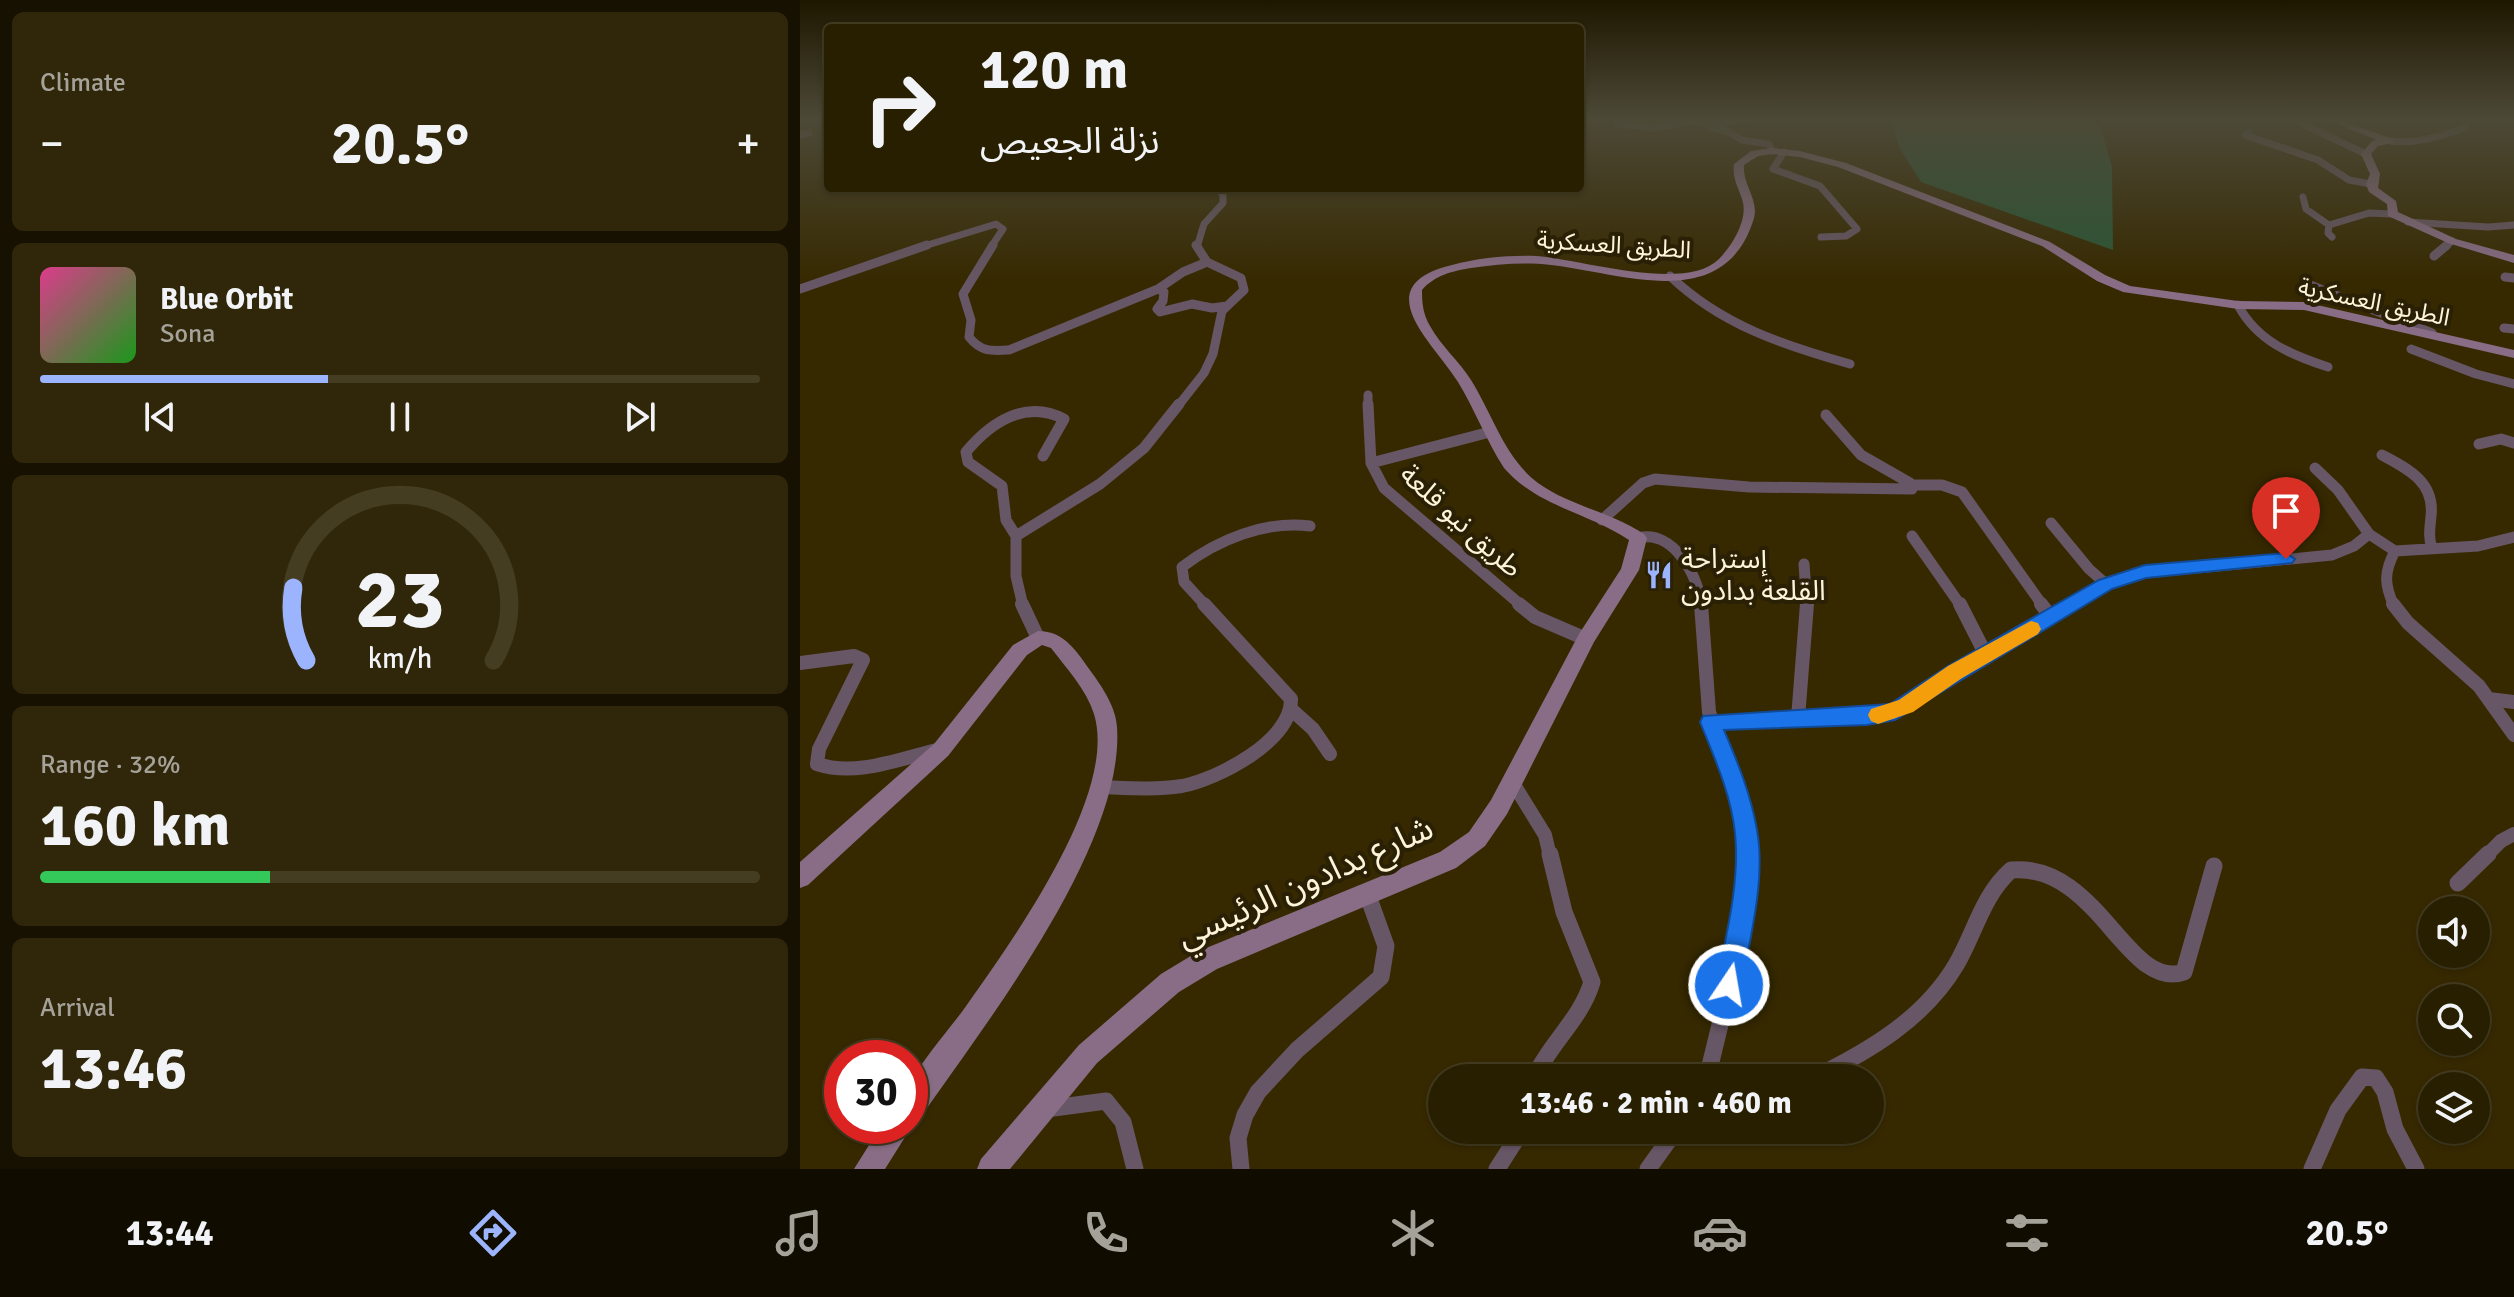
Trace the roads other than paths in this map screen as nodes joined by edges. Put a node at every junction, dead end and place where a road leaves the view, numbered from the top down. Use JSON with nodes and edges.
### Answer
{"nodes":[{"id":1,"x":1738,"y":174,"type":"edge"},
{"id":2,"x":1786,"y":174,"type":"edge"},
{"id":3,"x":1865,"y":174,"type":"edge"},
{"id":4,"x":2339,"y":174,"type":"edge"},
{"id":5,"x":2375,"y":174,"type":"edge"},
{"id":6,"x":2371,"y":184,"type":"junction"},
{"id":7,"x":1220,"y":192,"type":"edge"},
{"id":8,"x":2303,"y":197,"type":"dead end"},
{"id":9,"x":2392,"y":214,"type":"junction"},
{"id":10,"x":2408,"y":222,"type":"junction"},
{"id":11,"x":2329,"y":225,"type":"junction"},
{"id":12,"x":2514,"y":225,"type":"edge"},
{"id":13,"x":1821,"y":237,"type":"dead end"},
{"id":14,"x":2332,"y":237,"type":"dead end"},
{"id":15,"x":2452,"y":241,"type":"junction"},
{"id":16,"x":2434,"y":256,"type":"dead end"},
{"id":17,"x":2514,"y":259,"type":"edge"},
{"id":18,"x":1207,"y":262,"type":"junction"},
{"id":19,"x":1670,"y":276,"type":"junction"},
{"id":20,"x":2310,"y":285,"type":"dead end"},
{"id":21,"x":800,"y":289,"type":"edge"},
{"id":22,"x":1158,"y":289,"type":"junction"},
{"id":23,"x":2238,"y":305,"type":"junction"},
{"id":24,"x":1227,"y":306,"type":"junction"},
{"id":25,"x":2454,"y":341,"type":"junction"},
{"id":26,"x":2411,"y":349,"type":"dead end"},
{"id":27,"x":2514,"y":354,"type":"edge"},
{"id":28,"x":1850,"y":364,"type":"dead end"},
{"id":29,"x":2328,"y":367,"type":"dead end"},
{"id":30,"x":2514,"y":384,"type":"edge"},
{"id":31,"x":1368,"y":395,"type":"dead end"},
{"id":32,"x":1826,"y":415,"type":"dead end"},
{"id":33,"x":1490,"y":432,"type":"junction"},
{"id":34,"x":2514,"y":443,"type":"edge"},
{"id":35,"x":2479,"y":444,"type":"dead end"},
{"id":36,"x":2382,"y":455,"type":"dead end"},
{"id":37,"x":1043,"y":456,"type":"dead end"},
{"id":38,"x":1371,"y":463,"type":"junction"},
{"id":39,"x":2315,"y":468,"type":"dead end"},
{"id":40,"x":1912,"y":485,"type":"junction"},
{"id":41,"x":1602,"y":520,"type":"junction"},
{"id":42,"x":2051,"y":523,"type":"dead end"},
{"id":43,"x":1310,"y":526,"type":"dead end"},
{"id":44,"x":2369,"y":534,"type":"junction"},
{"id":45,"x":1016,"y":536,"type":"junction"},
{"id":46,"x":1912,"y":536,"type":"dead end"},
{"id":47,"x":2514,"y":537,"type":"edge"},
{"id":48,"x":1638,"y":538,"type":"junction"},
{"id":49,"x":2432,"y":548,"type":"junction"},
{"id":50,"x":2395,"y":551,"type":"junction"},
{"id":51,"x":1804,"y":564,"type":"dead end"},
{"id":52,"x":2106,"y":584,"type":"junction"},
{"id":53,"x":2051,"y":617,"type":"junction"},
{"id":54,"x":1038,"y":638,"type":"junction"},
{"id":55,"x":1586,"y":639,"type":"junction"},
{"id":56,"x":1986,"y":655,"type":"junction"},
{"id":57,"x":800,"y":663,"type":"edge"},
{"id":58,"x":2489,"y":699,"type":"junction"},
{"id":59,"x":2514,"y":702,"type":"edge"},
{"id":60,"x":1293,"y":711,"type":"junction"},
{"id":61,"x":1798,"y":718,"type":"junction"},
{"id":62,"x":1711,"y":722,"type":"junction"},
{"id":63,"x":2514,"y":735,"type":"edge"},
{"id":64,"x":941,"y":750,"type":"junction"},
{"id":65,"x":1330,"y":754,"type":"dead end"},
{"id":66,"x":1513,"y":783,"type":"junction"},
{"id":67,"x":1101,"y":787,"type":"junction"},
{"id":68,"x":2514,"y":834,"type":"edge"},
{"id":69,"x":2214,"y":866,"type":"dead end"},
{"id":70,"x":800,"y":877,"type":"edge"},
{"id":71,"x":2458,"y":883,"type":"dead end"},
{"id":72,"x":1368,"y":896,"type":"junction"},
{"id":73,"x":1542,"y":1064,"type":"edge"},
{"id":74,"x":1710,"y":1064,"type":"edge"},
{"id":75,"x":1840,"y":1064,"type":"edge"},
{"id":76,"x":928,"y":1081,"type":"edge"},
{"id":77,"x":1039,"y":1111,"type":"junction"},
{"id":78,"x":885,"y":1144,"type":"edge"},
{"id":79,"x":1513,"y":1144,"type":"edge"},
{"id":80,"x":1666,"y":1144,"type":"edge"},
{"id":81,"x":868,"y":1169,"type":"edge"},
{"id":82,"x":991,"y":1169,"type":"edge"},
{"id":83,"x":1135,"y":1169,"type":"edge"},
{"id":84,"x":1241,"y":1169,"type":"edge"},
{"id":85,"x":1497,"y":1169,"type":"edge"},
{"id":86,"x":1648,"y":1169,"type":"edge"},
{"id":87,"x":2312,"y":1169,"type":"edge"},
{"id":88,"x":2416,"y":1169,"type":"edge"}],
"edges":[{"from":1,"to":19,"type":"main road","name":"الطريق العسكرية"},
{"from":2,"to":13,"type":"street"},
{"from":3,"to":23,"type":"main road","name":"الطريق العسكرية"},
{"from":4,"to":6,"type":"street"},
{"from":5,"to":6,"type":"main road"},
{"from":6,"to":9,"type":"main road"},
{"from":7,"to":18,"type":"street"},
{"from":8,"to":11,"type":"street"},
{"from":9,"to":10,"type":"main road"},
{"from":9,"to":11,"type":"street"},
{"from":10,"to":12,"type":"street"},
{"from":10,"to":15,"type":"main road"},
{"from":11,"to":14,"type":"street"},
{"from":15,"to":16,"type":"street"},
{"from":15,"to":17,"type":"main road"},
{"from":18,"to":22,"type":"street"},
{"from":18,"to":24,"type":"street"},
{"from":19,"to":28,"type":"street"},
{"from":19,"to":33,"type":"main road","name":"الطريق العسكرية"},
{"from":20,"to":25,"type":"street"},
{"from":21,"to":22,"type":"street"},
{"from":22,"to":24,"type":"street"},
{"from":23,"to":25,"type":"main road","name":"الطريق العسكرية"},
{"from":23,"to":29,"type":"street"},
{"from":24,"to":45,"type":"street"},
{"from":25,"to":27,"type":"main road","name":"الطريق العسكرية"},
{"from":26,"to":30,"type":"street"},
{"from":31,"to":38,"type":"street","name":"طريق نيو قلعة"},
{"from":32,"to":40,"type":"street"},
{"from":33,"to":38,"type":"street"},
{"from":33,"to":41,"type":"main road","name":"الطريق العسكرية"},
{"from":34,"to":35,"type":"street"},
{"from":36,"to":49,"type":"street"},
{"from":37,"to":45,"type":"street"},
{"from":38,"to":55,"type":"street","name":"طريق نيو قلعة"},
{"from":39,"to":44,"type":"street"},
{"from":40,"to":41,"type":"street"},
{"from":40,"to":53,"type":"street"},
{"from":41,"to":48,"type":"main road","name":"الطريق العسكرية"},
{"from":42,"to":52,"type":"street"},
{"from":43,"to":60,"type":"street"},
{"from":44,"to":50,"type":"street"},
{"from":44,"to":52,"type":"street"},
{"from":45,"to":54,"type":"street"},
{"from":46,"to":56,"type":"street"},
{"from":47,"to":49,"type":"street"},
{"from":48,"to":55,"type":"main road","name":"شارع بدادون الرئيسي"},
{"from":48,"to":62,"type":"street"},
{"from":49,"to":50,"type":"street"},
{"from":50,"to":58,"type":"street"},
{"from":51,"to":61,"type":"street"},
{"from":52,"to":53,"type":"street"},
{"from":53,"to":56,"type":"street"},
{"from":54,"to":64,"type":"main road"},
{"from":54,"to":67,"type":"main road"},
{"from":55,"to":66,"type":"main road","name":"شارع بدادون الرئيسي"},
{"from":56,"to":61,"type":"street"},
{"from":57,"to":64,"type":"street"},
{"from":58,"to":59,"type":"street"},
{"from":58,"to":63,"type":"street"},
{"from":60,"to":65,"type":"street"},
{"from":60,"to":67,"type":"street"},
{"from":61,"to":62,"type":"street"},
{"from":62,"to":74,"type":"street"},
{"from":64,"to":70,"type":"main road"},
{"from":66,"to":72,"type":"main road","name":"شارع بدادون الرئيسي"},
{"from":66,"to":73,"type":"street"},
{"from":67,"to":76,"type":"main road"},
{"from":68,"to":71,"type":"street"},
{"from":69,"to":75,"type":"street"},
{"from":72,"to":77,"type":"main road","name":"شارع بدادون الرئيسي"},
{"from":72,"to":84,"type":"street"},
{"from":77,"to":82,"type":"main road","name":"شارع بدادون الرئيسي"},
{"from":77,"to":83,"type":"street"},
{"from":78,"to":81,"type":"main road"},
{"from":79,"to":85,"type":"street"},
{"from":80,"to":86,"type":"street"},
{"from":87,"to":88,"type":"street"}]}
